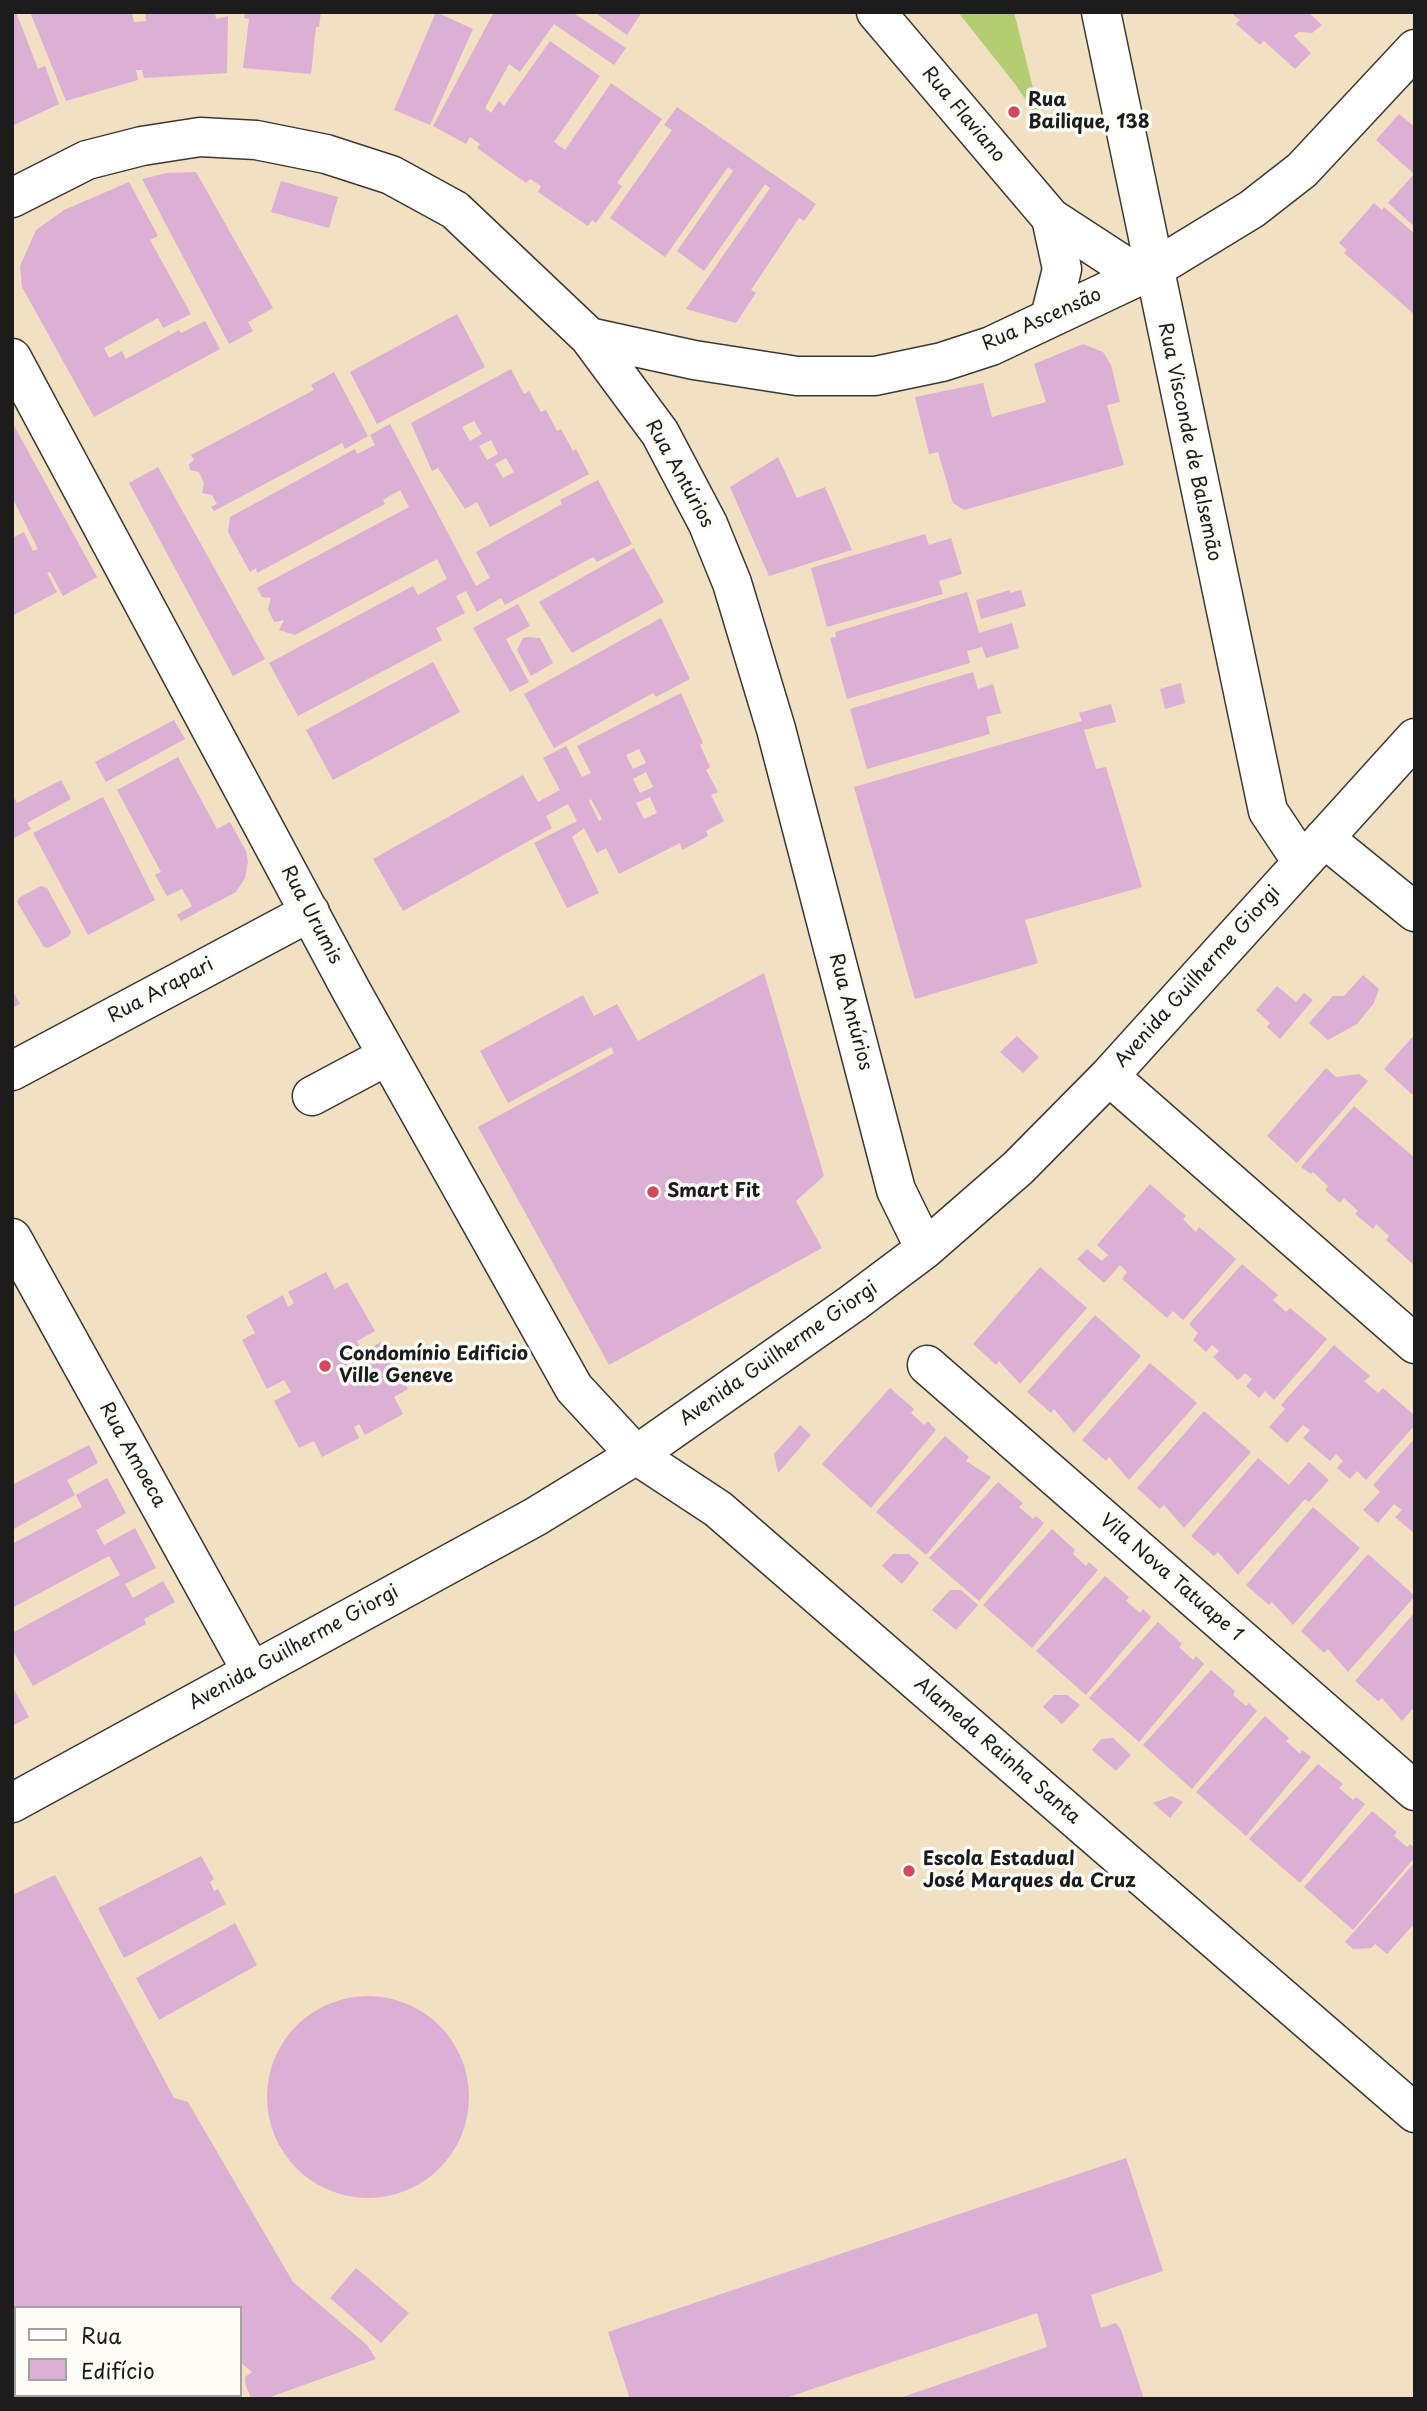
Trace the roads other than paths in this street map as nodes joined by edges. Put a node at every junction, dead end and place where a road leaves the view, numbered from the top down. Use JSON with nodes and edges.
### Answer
{"nodes":[{"id":1,"x":876,"y":12,"type":"edge"},
{"id":2,"x":1101,"y":12,"type":"edge"},
{"id":3,"x":1415,"y":49,"type":"edge"},
{"id":4,"x":12,"y":198,"type":"edge"},
{"id":5,"x":1051,"y":218,"type":"junction"},
{"id":6,"x":1146,"y":273,"type":"junction"},
{"id":7,"x":1049,"y":317,"type":"junction"},
{"id":8,"x":589,"y":337,"type":"junction"},
{"id":9,"x":12,"y":358,"type":"edge"},
{"id":10,"x":1415,"y":738,"type":"edge"},
{"id":11,"x":1313,"y":850,"type":"junction"},
{"id":12,"x":310,"y":912,"type":"junction"},
{"id":13,"x":1415,"y":912,"type":"edge"},
{"id":14,"x":387,"y":1056,"type":"junction"},
{"id":15,"x":12,"y":1070,"type":"edge"},
{"id":16,"x":1109,"y":1076,"type":"junction"},
{"id":17,"x":312,"y":1096,"type":"dead end"},
{"id":18,"x":12,"y":1238,"type":"edge"},
{"id":19,"x":925,"y":1249,"type":"junction"},
{"id":20,"x":1415,"y":1343,"type":"edge"},
{"id":21,"x":927,"y":1366,"type":"dead end"},
{"id":22,"x":636,"y":1455,"type":"junction"},
{"id":23,"x":252,"y":1672,"type":"junction"},
{"id":24,"x":1415,"y":1791,"type":"edge"},
{"id":25,"x":12,"y":1803,"type":"edge"},
{"id":26,"x":1415,"y":2113,"type":"edge"}],
"edges":[{"from":1,"to":5,"type":"street","name":"Rua Flaviano"},
{"from":2,"to":6,"type":"street","name":"Rua Visconde de Balsemão"},
{"from":3,"to":6,"type":"street","name":"Rua Ascensão"},
{"from":4,"to":8,"type":"street","name":"Rua Antúrios"},
{"from":5,"to":6,"type":"street","name":"Rua Flaviano"},
{"from":5,"to":7,"type":"street","name":"Rua Flaviano"},
{"from":6,"to":7,"type":"street","name":"Rua Ascensão"},
{"from":6,"to":11,"type":"street","name":"Rua Visconde de Balsemão"},
{"from":7,"to":8,"type":"street","name":"Rua Ascensão"},
{"from":8,"to":19,"type":"street","name":"Rua Antúrios"},
{"from":9,"to":12,"type":"street","name":"Rua Urumis"},
{"from":10,"to":11,"type":"street","name":"Avenida Guilherme Giorgi"},
{"from":11,"to":13,"type":"street","name":"Rua Visconde de Balsemão"},
{"from":11,"to":16,"type":"street","name":"Avenida Guilherme Giorgi"},
{"from":12,"to":14,"type":"street","name":"Rua Urumis"},
{"from":12,"to":15,"type":"street","name":"Rua Arapari"},
{"from":14,"to":17,"type":"street"},
{"from":14,"to":22,"type":"street","name":"Rua Urumis"},
{"from":16,"to":19,"type":"street","name":"Avenida Guilherme Giorgi"},
{"from":16,"to":20,"type":"street"},
{"from":18,"to":23,"type":"street","name":"Rua Amoeca"},
{"from":19,"to":22,"type":"street","name":"Avenida Guilherme Giorgi"},
{"from":21,"to":24,"type":"street","name":"Vila Nova Tatuape 1"},
{"from":22,"to":23,"type":"street","name":"Avenida Guilherme Giorgi"},
{"from":22,"to":26,"type":"street","name":"Alameda Rainha Santa"},
{"from":23,"to":25,"type":"street","name":"Avenida Guilherme Giorgi"}]}
